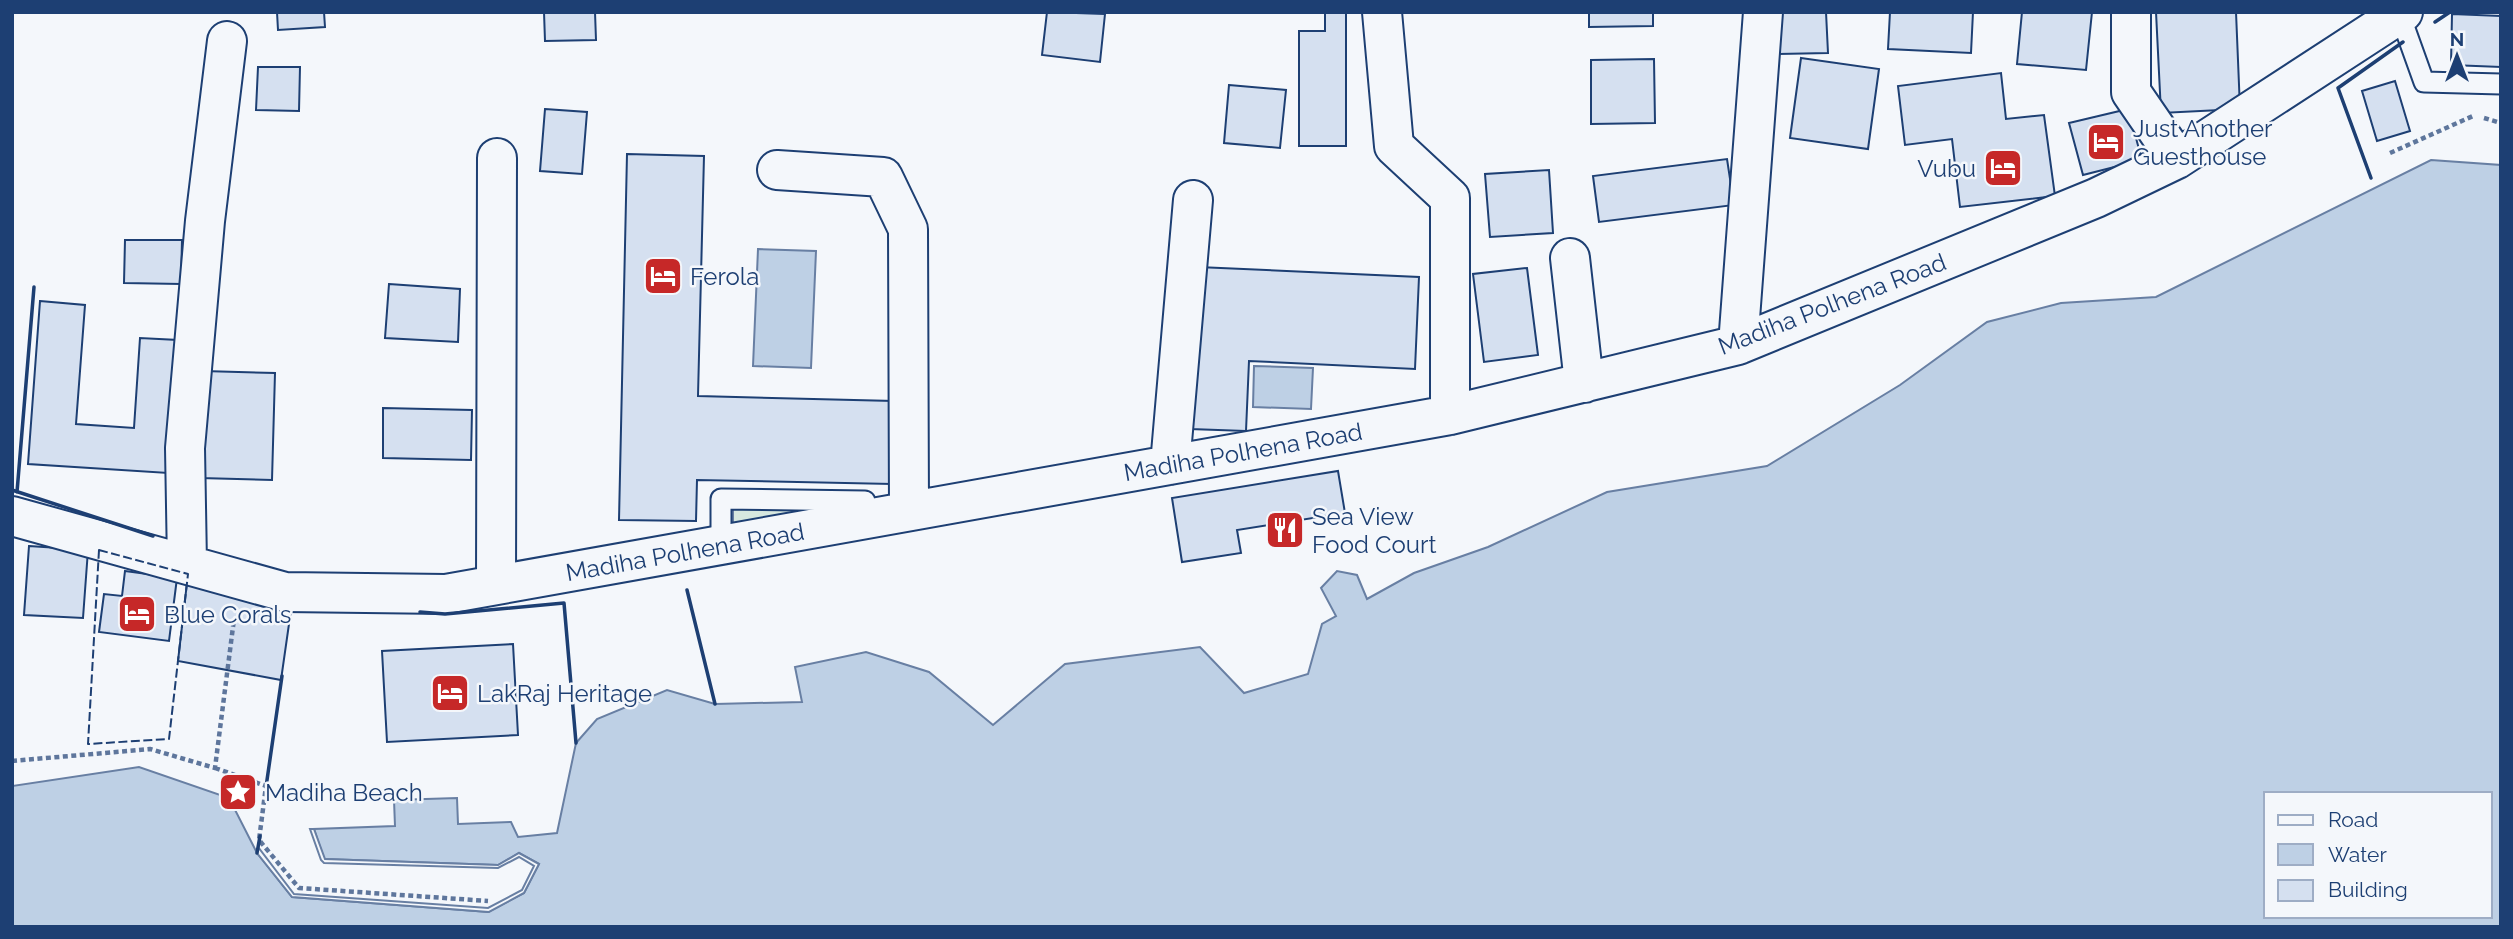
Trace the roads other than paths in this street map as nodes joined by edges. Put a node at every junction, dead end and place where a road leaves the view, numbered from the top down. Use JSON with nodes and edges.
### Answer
{"nodes":[{"id":1,"x":1382,"y":12,"type":"edge"},
{"id":2,"x":1763,"y":12,"type":"edge"},
{"id":3,"x":2131,"y":12,"type":"edge"},
{"id":4,"x":2408,"y":13,"type":"edge"},
{"id":5,"x":227,"y":41,"type":"dead end"},
{"id":6,"x":2501,"y":84,"type":"edge"},
{"id":7,"x":497,"y":158,"type":"dead end"},
{"id":8,"x":2177,"y":159,"type":"junction"},
{"id":9,"x":777,"y":170,"type":"dead end"},
{"id":10,"x":1193,"y":200,"type":"dead end"},
{"id":11,"x":1570,"y":258,"type":"dead end"},
{"id":12,"x":1738,"y":345,"type":"junction"},
{"id":13,"x":1584,"y":383,"type":"junction"},
{"id":14,"x":1450,"y":415,"type":"junction"},
{"id":15,"x":1170,"y":465,"type":"junction"},
{"id":16,"x":909,"y":511,"type":"junction"},
{"id":17,"x":12,"y":516,"type":"edge"},
{"id":18,"x":187,"y":565,"type":"junction"},
{"id":19,"x":496,"y":586,"type":"junction"}],
"edges":[{"from":1,"to":14,"type":"street"},
{"from":2,"to":12,"type":"street"},
{"from":3,"to":8,"type":"street"},
{"from":4,"to":6,"type":"lane"},
{"from":4,"to":8,"type":"street","name":"Madiha Polhena Road"},
{"from":5,"to":18,"type":"street"},
{"from":7,"to":19,"type":"street"},
{"from":8,"to":12,"type":"street","name":"Madiha Polhena Road"},
{"from":9,"to":16,"type":"street"},
{"from":10,"to":15,"type":"street"},
{"from":11,"to":13,"type":"street"},
{"from":12,"to":13,"type":"street","name":"Madiha Polhena Road"},
{"from":13,"to":14,"type":"street","name":"Madiha Polhena Road"},
{"from":14,"to":15,"type":"street","name":"Madiha Polhena Road"},
{"from":15,"to":16,"type":"street","name":"Madiha Polhena Road"},
{"from":16,"to":19,"type":"street","name":"Madiha Polhena Road"},
{"from":17,"to":18,"type":"street","name":"Madiha Polhena Road"},
{"from":18,"to":19,"type":"street","name":"Madiha Polhena Road"}]}
